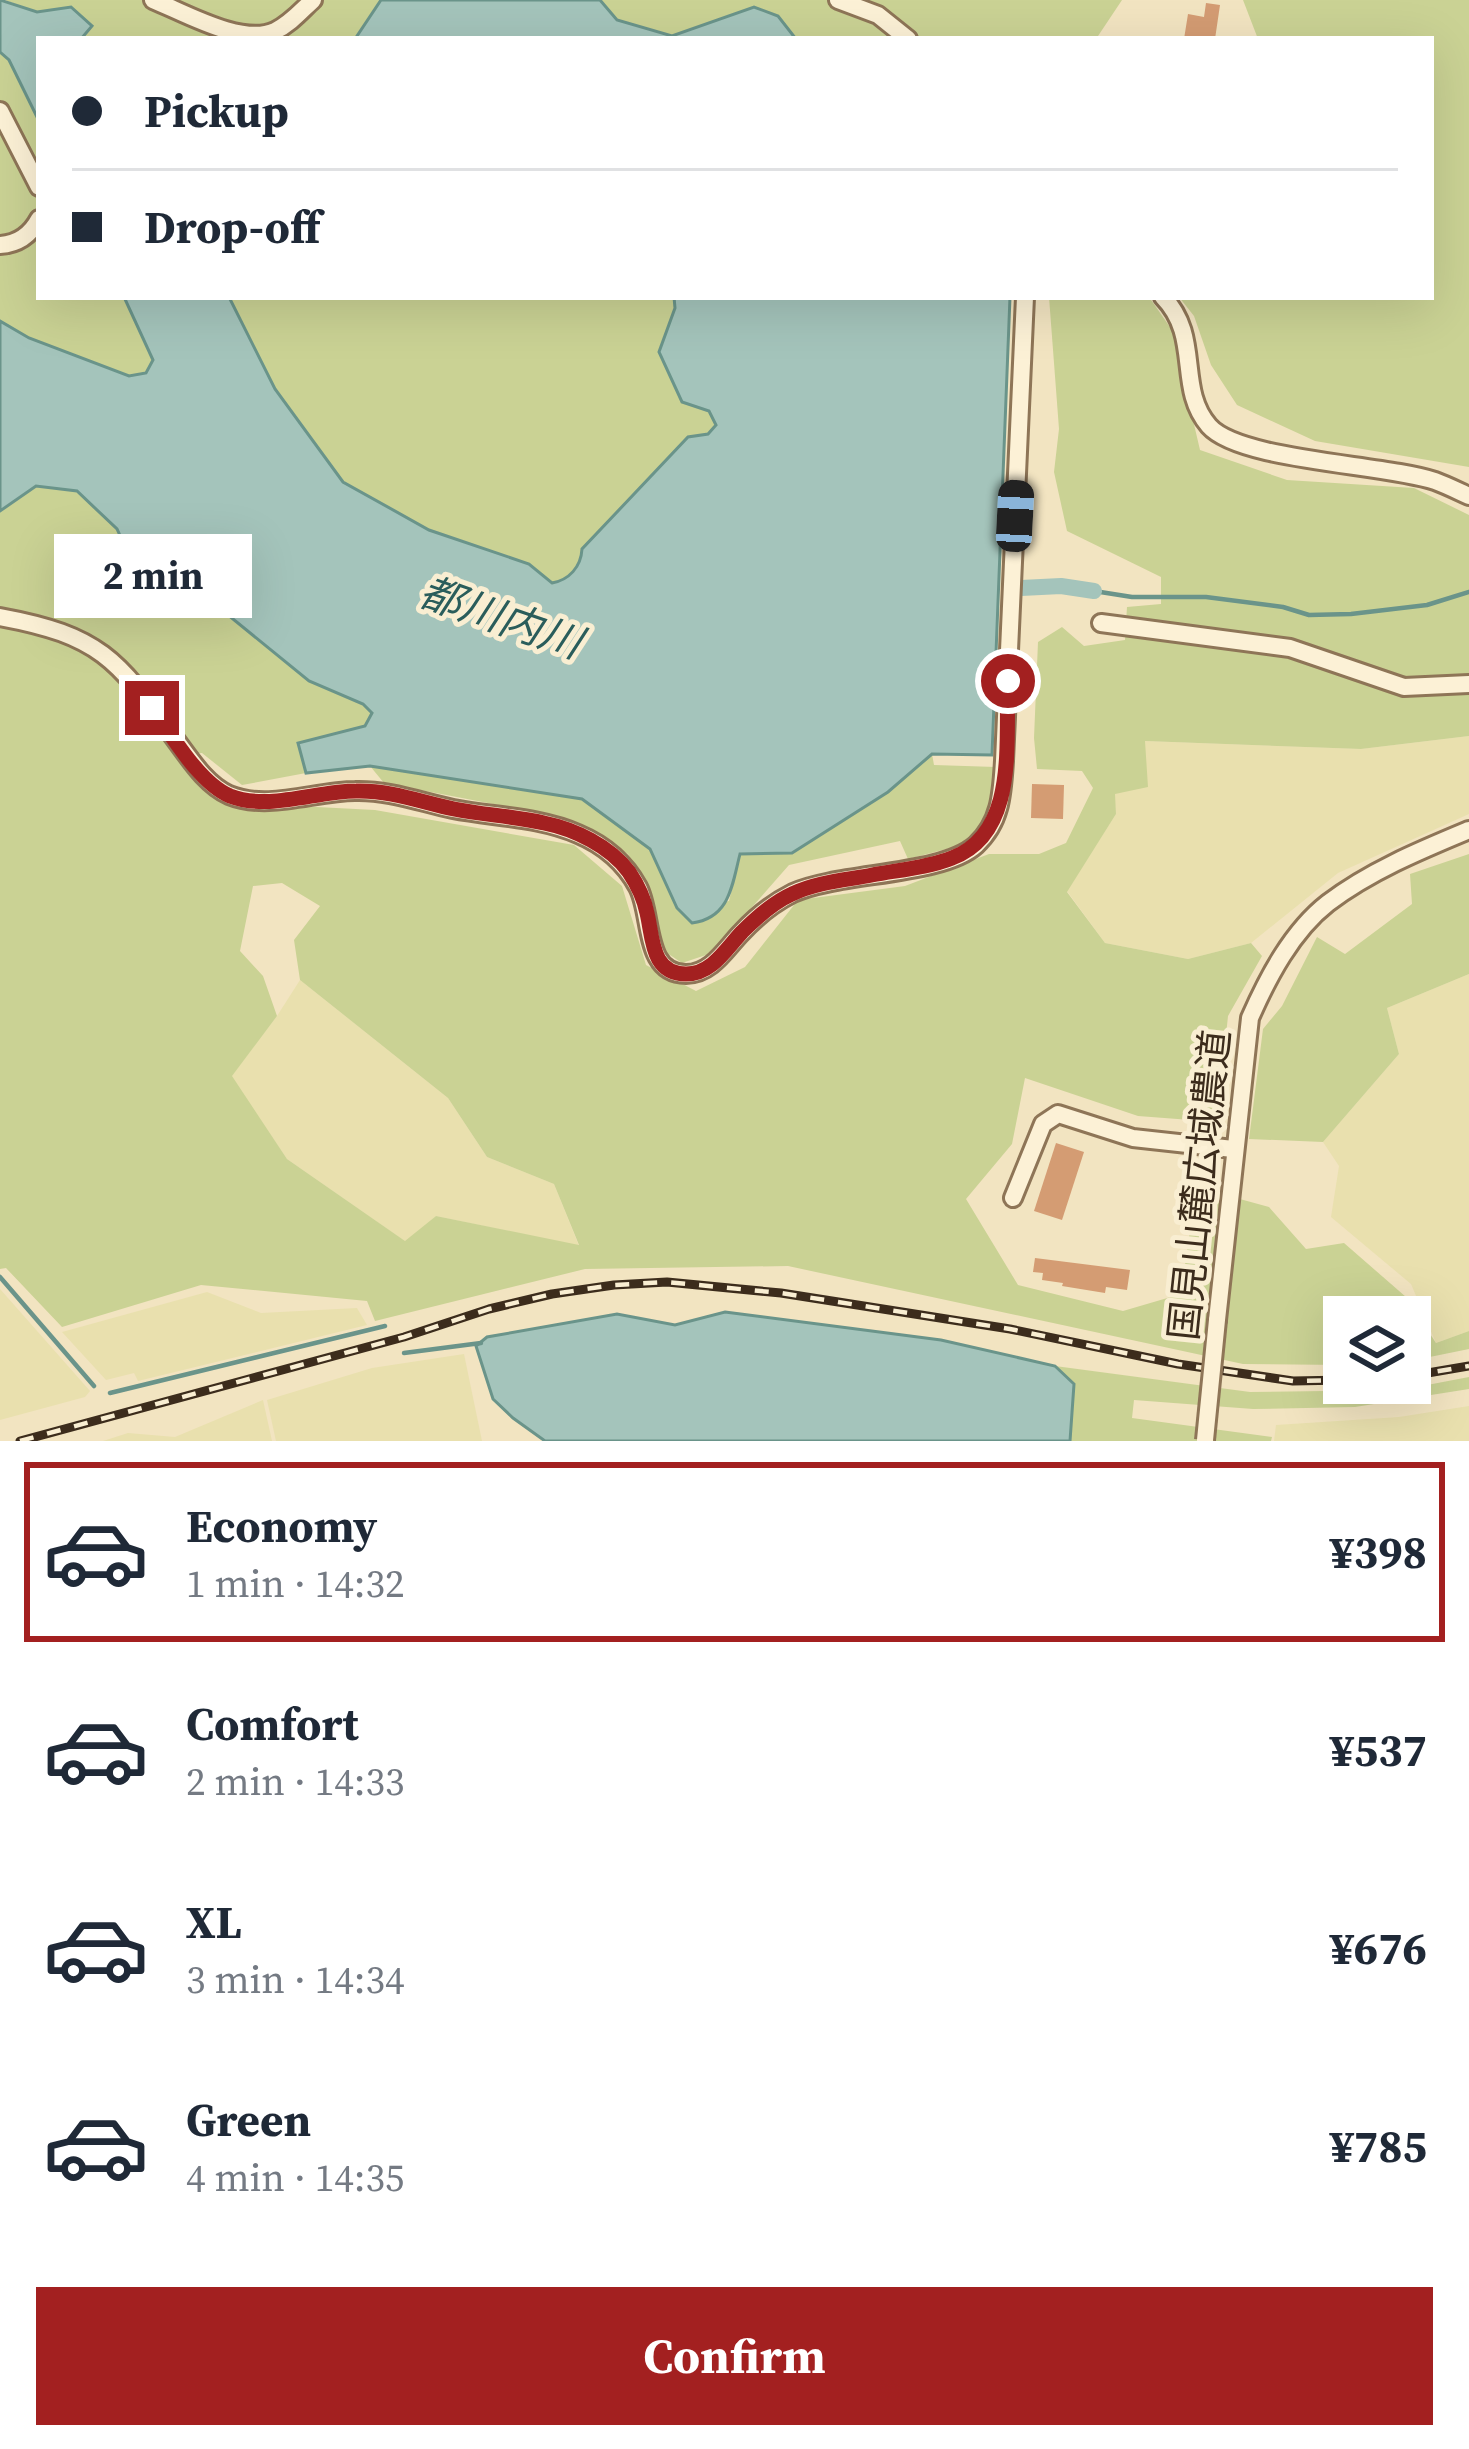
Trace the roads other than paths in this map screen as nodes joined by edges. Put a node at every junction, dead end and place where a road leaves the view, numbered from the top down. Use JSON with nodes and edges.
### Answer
{"nodes":[{"id":1,"x":153,"y":0,"type":"edge"},
{"id":2,"x":313,"y":0,"type":"edge"},
{"id":3,"x":838,"y":0,"type":"edge"},
{"id":4,"x":904,"y":36,"type":"edge"},
{"id":5,"x":0,"y":111,"type":"edge"},
{"id":6,"x":36,"y":181,"type":"edge"},
{"id":7,"x":36,"y":225,"type":"edge"},
{"id":8,"x":0,"y":245,"type":"edge"},
{"id":9,"x":1025,"y":300,"type":"edge"},
{"id":10,"x":1165,"y":300,"type":"edge"},
{"id":11,"x":1469,"y":496,"type":"edge"},
{"id":12,"x":0,"y":617,"type":"edge"},
{"id":13,"x":1102,"y":623,"type":"dead end"},
{"id":14,"x":1469,"y":684,"type":"edge"},
{"id":15,"x":1469,"y":830,"type":"edge"},
{"id":16,"x":1233,"y":1149,"type":"junction"},
{"id":17,"x":1013,"y":1198,"type":"dead end"},
{"id":18,"x":1204,"y":1440,"type":"edge"}],
"edges":[{"from":1,"to":2,"type":"street"},
{"from":3,"to":4,"type":"street"},
{"from":5,"to":6,"type":"street"},
{"from":7,"to":8,"type":"street"},
{"from":9,"to":12,"type":"street"},
{"from":10,"to":11,"type":"street"},
{"from":13,"to":14,"type":"street"},
{"from":15,"to":16,"type":"street","name":"国見山麓広域農道"},
{"from":16,"to":17,"type":"street"},
{"from":16,"to":18,"type":"street","name":"国見山麓広域農道","bridge":true}]}
